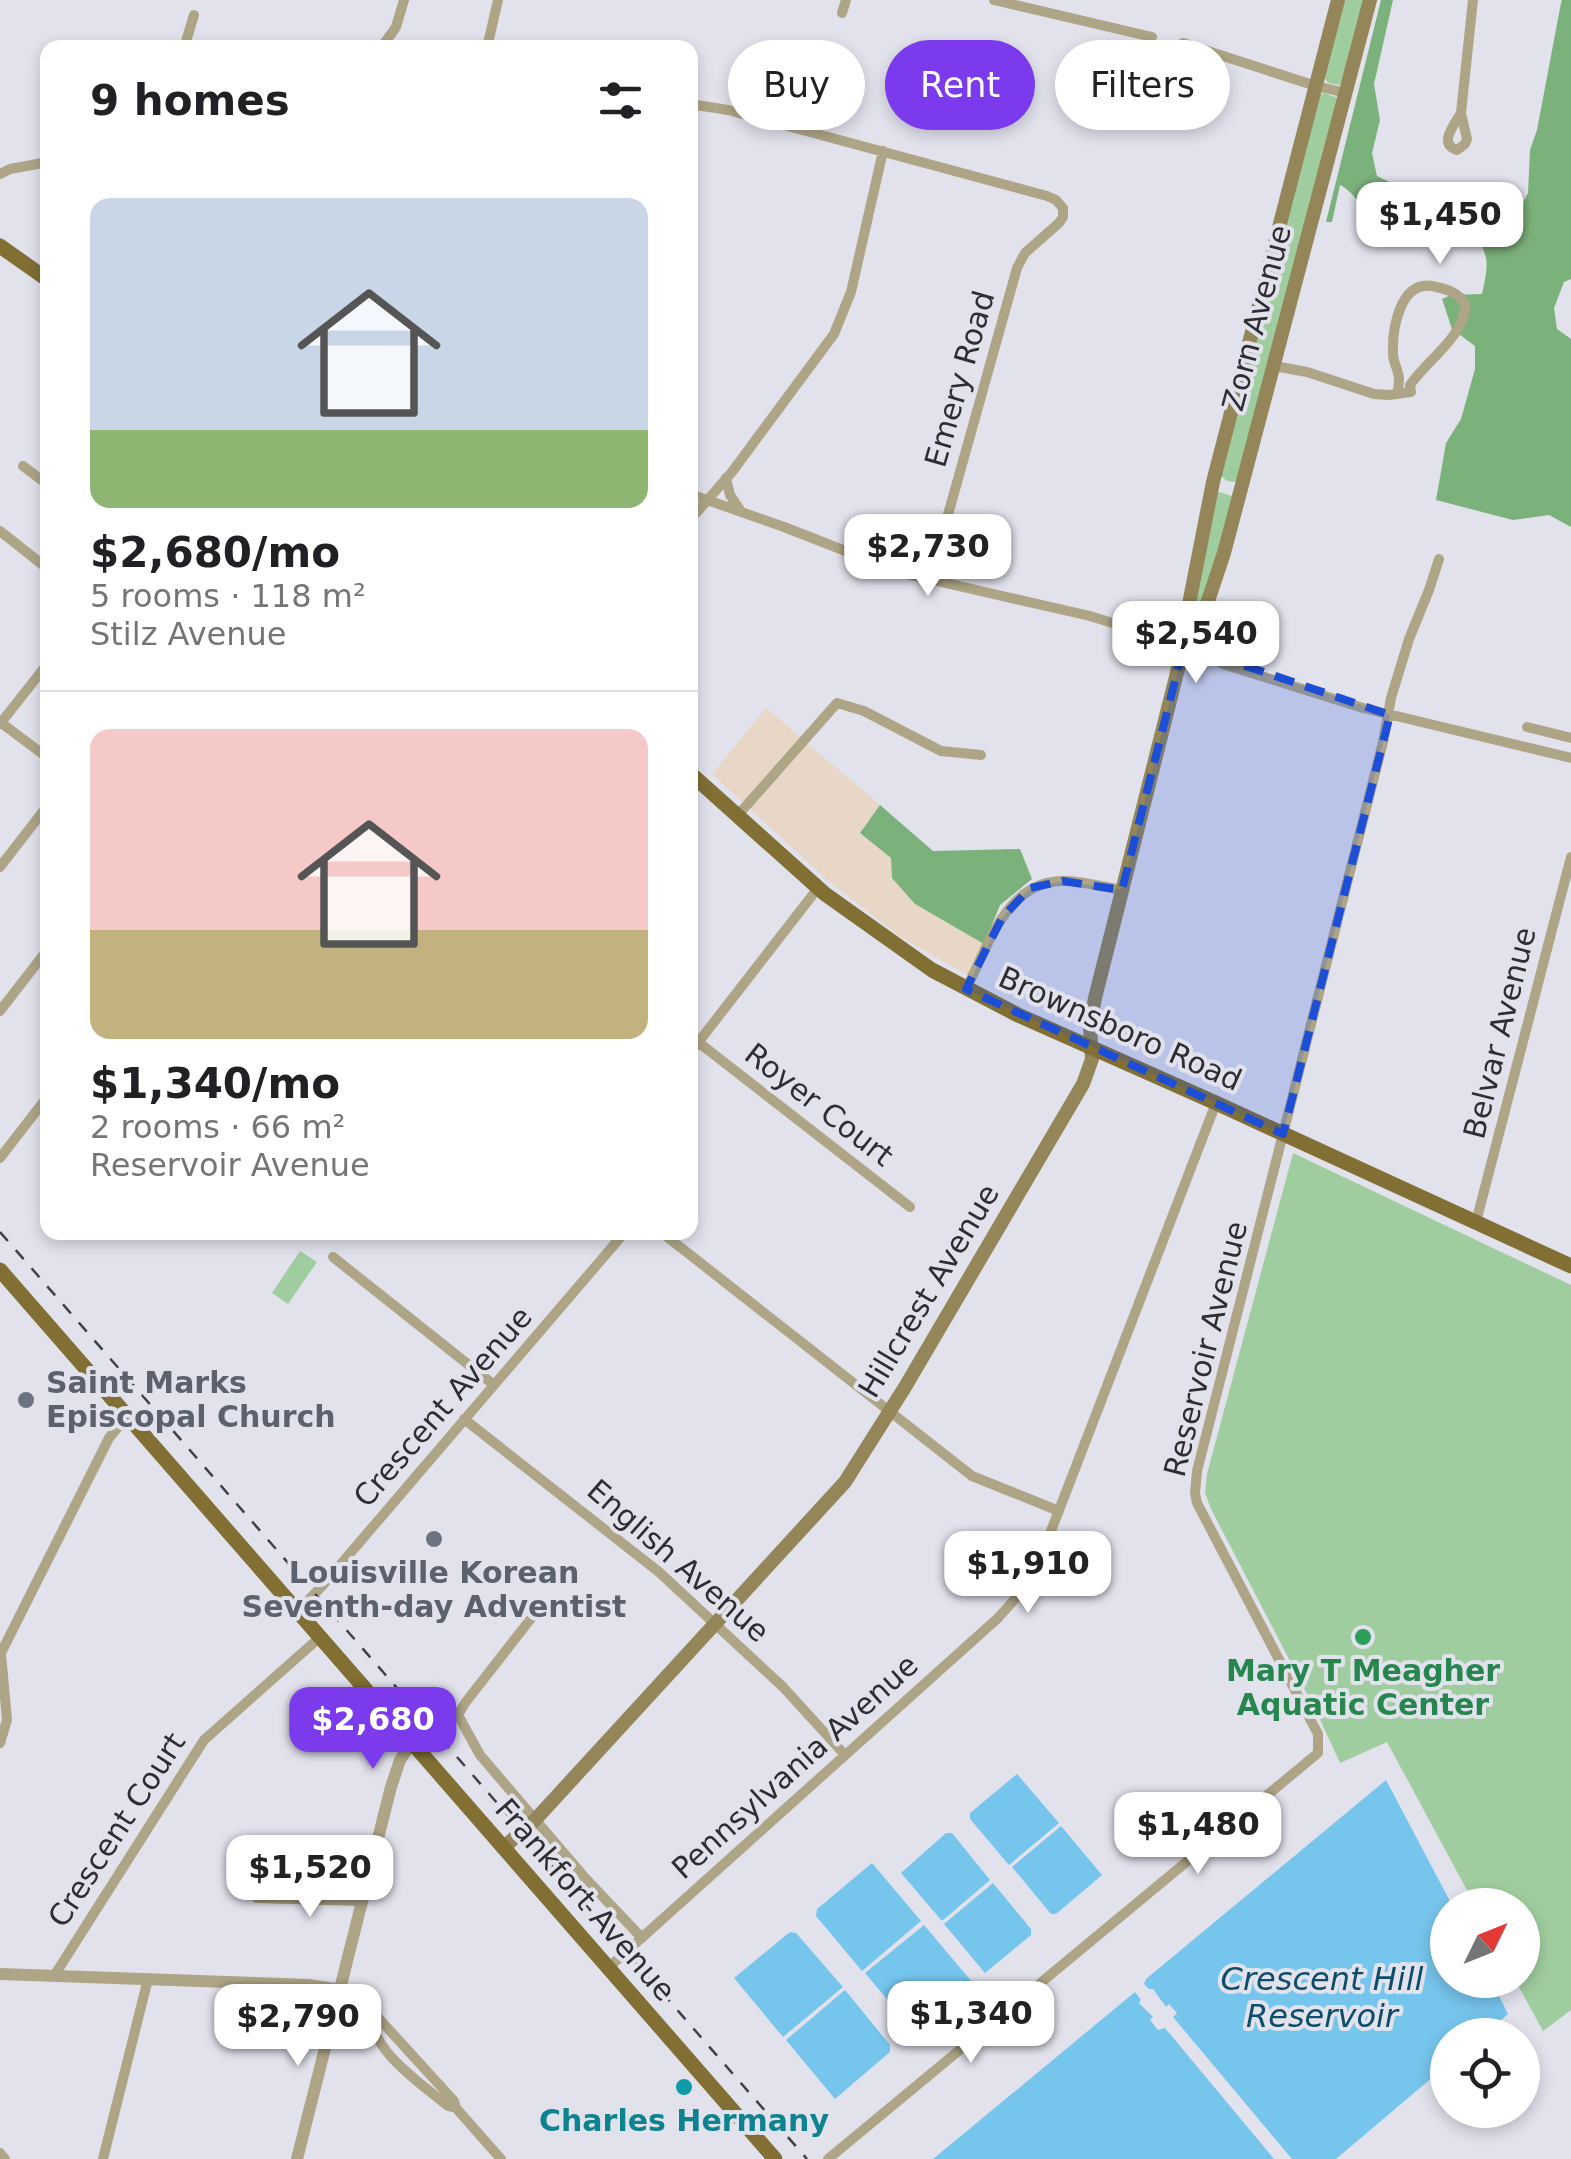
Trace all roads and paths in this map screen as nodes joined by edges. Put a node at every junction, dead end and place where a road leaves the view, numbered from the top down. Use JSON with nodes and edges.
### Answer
{"nodes":[{"id":1,"x":404,"y":0,"type":"edge"},
{"id":2,"x":498,"y":0,"type":"edge"},
{"id":3,"x":846,"y":0,"type":"edge"},
{"id":4,"x":994,"y":0,"type":"edge"},
{"id":5,"x":1338,"y":0,"type":"edge"},
{"id":6,"x":1370,"y":0,"type":"edge"},
{"id":7,"x":1473,"y":0,"type":"edge"},
{"id":8,"x":842,"y":13,"type":"dead end"},
{"id":9,"x":194,"y":14,"type":"dead end"},
{"id":10,"x":1152,"y":38,"type":"dead end"},
{"id":11,"x":186,"y":40,"type":"edge"},
{"id":12,"x":387,"y":40,"type":"edge"},
{"id":13,"x":488,"y":40,"type":"edge"},
{"id":14,"x":1230,"y":58,"type":"edge"},
{"id":15,"x":1316,"y":86,"type":"junction"},
{"id":16,"x":1346,"y":92,"type":"junction"},
{"id":17,"x":698,"y":105,"type":"edge"},
{"id":18,"x":1461,"y":113,"type":"dead end"},
{"id":19,"x":883,"y":151,"type":"junction"},
{"id":20,"x":40,"y":163,"type":"edge"},
{"id":21,"x":0,"y":174,"type":"edge"},
{"id":22,"x":0,"y":246,"type":"edge"},
{"id":23,"x":40,"y":274,"type":"edge"},
{"id":24,"x":1274,"y":366,"type":"junction"},
{"id":25,"x":1398,"y":394,"type":"junction"},
{"id":26,"x":23,"y":466,"type":"dead end"},
{"id":27,"x":726,"y":478,"type":"junction"},
{"id":28,"x":40,"y":479,"type":"edge"},
{"id":29,"x":698,"y":496,"type":"edge"},
{"id":30,"x":708,"y":499,"type":"junction"},
{"id":31,"x":698,"y":511,"type":"edge"},
{"id":32,"x":740,"y":511,"type":"junction"},
{"id":33,"x":0,"y":532,"type":"edge"},
{"id":34,"x":1439,"y":560,"type":"dead end"},
{"id":35,"x":40,"y":562,"type":"edge"},
{"id":36,"x":930,"y":579,"type":"junction"},
{"id":37,"x":1184,"y":645,"type":"junction"},
{"id":38,"x":40,"y":672,"type":"edge"},
{"id":39,"x":1390,"y":715,"type":"junction"},
{"id":40,"x":0,"y":723,"type":"edge"},
{"id":41,"x":1527,"y":727,"type":"dead end"},
{"id":42,"x":1571,"y":738,"type":"edge"},
{"id":43,"x":40,"y":752,"type":"edge"},
{"id":44,"x":981,"y":755,"type":"dead end"},
{"id":45,"x":1571,"y":758,"type":"edge"},
{"id":46,"x":698,"y":780,"type":"edge"},
{"id":47,"x":40,"y":815,"type":"edge"},
{"id":48,"x":738,"y":815,"type":"junction"},
{"id":49,"x":1571,"y":857,"type":"edge"},
{"id":50,"x":0,"y":867,"type":"edge"},
{"id":51,"x":818,"y":888,"type":"junction"},
{"id":52,"x":1122,"y":890,"type":"junction"},
{"id":53,"x":40,"y":960,"type":"edge"},
{"id":54,"x":966,"y":989,"type":"junction"},
{"id":55,"x":0,"y":1011,"type":"edge"},
{"id":56,"x":698,"y":1042,"type":"joint"},
{"id":57,"x":1092,"y":1048,"type":"junction"},
{"id":58,"x":1216,"y":1102,"type":"junction"},
{"id":59,"x":40,"y":1106,"type":"edge"},
{"id":60,"x":1284,"y":1134,"type":"junction"},
{"id":61,"x":0,"y":1158,"type":"edge"},
{"id":62,"x":910,"y":1208,"type":"dead end"},
{"id":63,"x":1476,"y":1222,"type":"junction"},
{"id":64,"x":617,"y":1240,"type":"edge"},
{"id":65,"x":670,"y":1240,"type":"edge"},
{"id":66,"x":333,"y":1257,"type":"dead end"},
{"id":67,"x":1571,"y":1266,"type":"edge"},
{"id":68,"x":0,"y":1270,"type":"edge"},
{"id":69,"x":494,"y":1385,"type":"junction"},
{"id":70,"x":890,"y":1411,"type":"junction"},
{"id":71,"x":127,"y":1416,"type":"junction"},
{"id":72,"x":464,"y":1419,"type":"junction"},
{"id":73,"x":1059,"y":1511,"type":"junction"},
{"id":74,"x":542,"y":1603,"type":"dead end"},
{"id":75,"x":297,"y":1612,"type":"junction"},
{"id":76,"x":715,"y":1624,"type":"junction"},
{"id":77,"x":319,"y":1638,"type":"junction"},
{"id":78,"x":0,"y":1654,"type":"edge"},
{"id":79,"x":0,"y":1743,"type":"edge"},
{"id":80,"x":411,"y":1743,"type":"junction"},
{"id":81,"x":845,"y":1755,"type":"junction"},
{"id":82,"x":535,"y":1820,"type":"junction"},
{"id":83,"x":503,"y":1848,"type":"junction"},
{"id":84,"x":257,"y":1898,"type":"dead end"},
{"id":85,"x":363,"y":1900,"type":"junction"},
{"id":86,"x":642,"y":1938,"type":"junction"},
{"id":87,"x":608,"y":1968,"type":"junction"},
{"id":88,"x":0,"y":1974,"type":"edge"},
{"id":89,"x":54,"y":1976,"type":"junction"},
{"id":90,"x":148,"y":1979,"type":"junction"},
{"id":91,"x":340,"y":1990,"type":"junction"},
{"id":92,"x":0,"y":2153,"type":"edge"},
{"id":93,"x":5,"y":2159,"type":"edge"},
{"id":94,"x":103,"y":2159,"type":"edge"},
{"id":95,"x":298,"y":2159,"type":"edge"},
{"id":96,"x":501,"y":2159,"type":"edge"},
{"id":97,"x":774,"y":2159,"type":"edge"},
{"id":98,"x":828,"y":2159,"type":"edge"}],
"edges":[{"from":1,"to":12,"type":"street"},
{"from":2,"to":13,"type":"street"},
{"from":3,"to":8,"type":"street"},
{"from":4,"to":10,"type":"street"},
{"from":5,"to":15,"type":"main road","name":"Zorn Avenue"},
{"from":6,"to":16,"type":"main road","name":"Zorn Avenue"},
{"from":7,"to":18,"type":"street"},
{"from":9,"to":11,"type":"street"},
{"from":14,"to":15,"type":"street"},
{"from":15,"to":16,"type":"street"},
{"from":15,"to":37,"type":"main road","name":"Zorn Avenue"},
{"from":16,"to":24,"type":"main road","name":"Zorn Avenue"},
{"from":17,"to":19,"type":"street"},
{"from":19,"to":27,"type":"street"},
{"from":19,"to":36,"type":"street","name":"Emery Road"},
{"from":20,"to":21,"type":"street"},
{"from":22,"to":23,"type":"main road"},
{"from":24,"to":25,"type":"street"},
{"from":24,"to":37,"type":"main road","name":"Zorn Avenue"},
{"from":25,"to":25,"type":"street"},
{"from":26,"to":28,"type":"street"},
{"from":27,"to":30,"type":"street"},
{"from":27,"to":32,"type":"street"},
{"from":29,"to":30,"type":"street"},
{"from":30,"to":31,"type":"street"},
{"from":30,"to":32,"type":"street"},
{"from":32,"to":36,"type":"street"},
{"from":33,"to":35,"type":"street"},
{"from":34,"to":39,"type":"street"},
{"from":36,"to":37,"type":"street"},
{"from":37,"to":39,"type":"street"},
{"from":37,"to":52,"type":"main road","name":"Hillcrest Avenue"},
{"from":38,"to":40,"type":"street"},
{"from":39,"to":45,"type":"street"},
{"from":39,"to":60,"type":"street"},
{"from":40,"to":43,"type":"street"},
{"from":41,"to":42,"type":"street"},
{"from":44,"to":48,"type":"street"},
{"from":46,"to":48,"type":"main road","name":"Brownsboro Road"},
{"from":47,"to":50,"type":"street"},
{"from":48,"to":51,"type":"main road","name":"Brownsboro Road"},
{"from":49,"to":63,"type":"street","name":"Belvar Avenue"},
{"from":51,"to":54,"type":"main road","name":"Brownsboro Road"},
{"from":51,"to":56,"type":"street"},
{"from":52,"to":54,"type":"street"},
{"from":52,"to":57,"type":"main road","name":"Hillcrest Avenue"},
{"from":53,"to":55,"type":"street"},
{"from":54,"to":57,"type":"main road","name":"Brownsboro Road"},
{"from":56,"to":62,"type":"street","name":"Royer Court"},
{"from":57,"to":58,"type":"main road","name":"Brownsboro Road"},
{"from":57,"to":70,"type":"main road","name":"Hillcrest Avenue"},
{"from":58,"to":60,"type":"main road","name":"Brownsboro Road"},
{"from":58,"to":73,"type":"street","name":"Pennsylvania Avenue"},
{"from":59,"to":61,"type":"street"},
{"from":60,"to":63,"type":"main road","name":"Brownsboro Road"},
{"from":60,"to":98,"type":"street","name":"Reservoir Avenue"},
{"from":63,"to":67,"type":"main road","name":"Brownsboro Road"},
{"from":64,"to":69,"type":"street","name":"Crescent Avenue"},
{"from":65,"to":70,"type":"street"},
{"from":66,"to":69,"type":"street"},
{"from":68,"to":71,"type":"main road","name":"Frankfort Avenue"},
{"from":69,"to":72,"type":"street","name":"Crescent Avenue"},
{"from":70,"to":73,"type":"street"},
{"from":70,"to":76,"type":"main road","name":"Hillcrest Avenue"},
{"from":71,"to":75,"type":"main road","name":"Frankfort Avenue"},
{"from":71,"to":78,"type":"street"},
{"from":72,"to":75,"type":"street","name":"Crescent Avenue"},
{"from":72,"to":76,"type":"street","name":"English Avenue"},
{"from":73,"to":81,"type":"street","name":"Pennsylvania Avenue"},
{"from":74,"to":82,"type":"street"},
{"from":75,"to":77,"type":"main road","name":"Frankfort Avenue"},
{"from":76,"to":81,"type":"street","name":"English Avenue"},
{"from":76,"to":82,"type":"main road","name":"Hillcrest Avenue"},
{"from":77,"to":80,"type":"main road","name":"Frankfort Avenue"},
{"from":77,"to":89,"type":"street","name":"Crescent Court"},
{"from":78,"to":79,"type":"street"},
{"from":80,"to":83,"type":"main road","name":"Frankfort Avenue"},
{"from":80,"to":85,"type":"street"},
{"from":81,"to":86,"type":"street","name":"Pennsylvania Avenue"},
{"from":82,"to":83,"type":"main road","name":"Hillcrest Avenue"},
{"from":82,"to":86,"type":"street"},
{"from":83,"to":87,"type":"main road","name":"Frankfort Avenue"},
{"from":84,"to":85,"type":"street"},
{"from":85,"to":91,"type":"street"},
{"from":86,"to":87,"type":"street","name":"Pennsylvania Avenue"},
{"from":87,"to":97,"type":"main road","name":"Frankfort Avenue"},
{"from":88,"to":89,"type":"street"},
{"from":89,"to":90,"type":"street"},
{"from":90,"to":91,"type":"street"},
{"from":90,"to":94,"type":"street"},
{"from":91,"to":95,"type":"street"},
{"from":91,"to":96,"type":"street"},
{"from":92,"to":93,"type":"street"}]}
